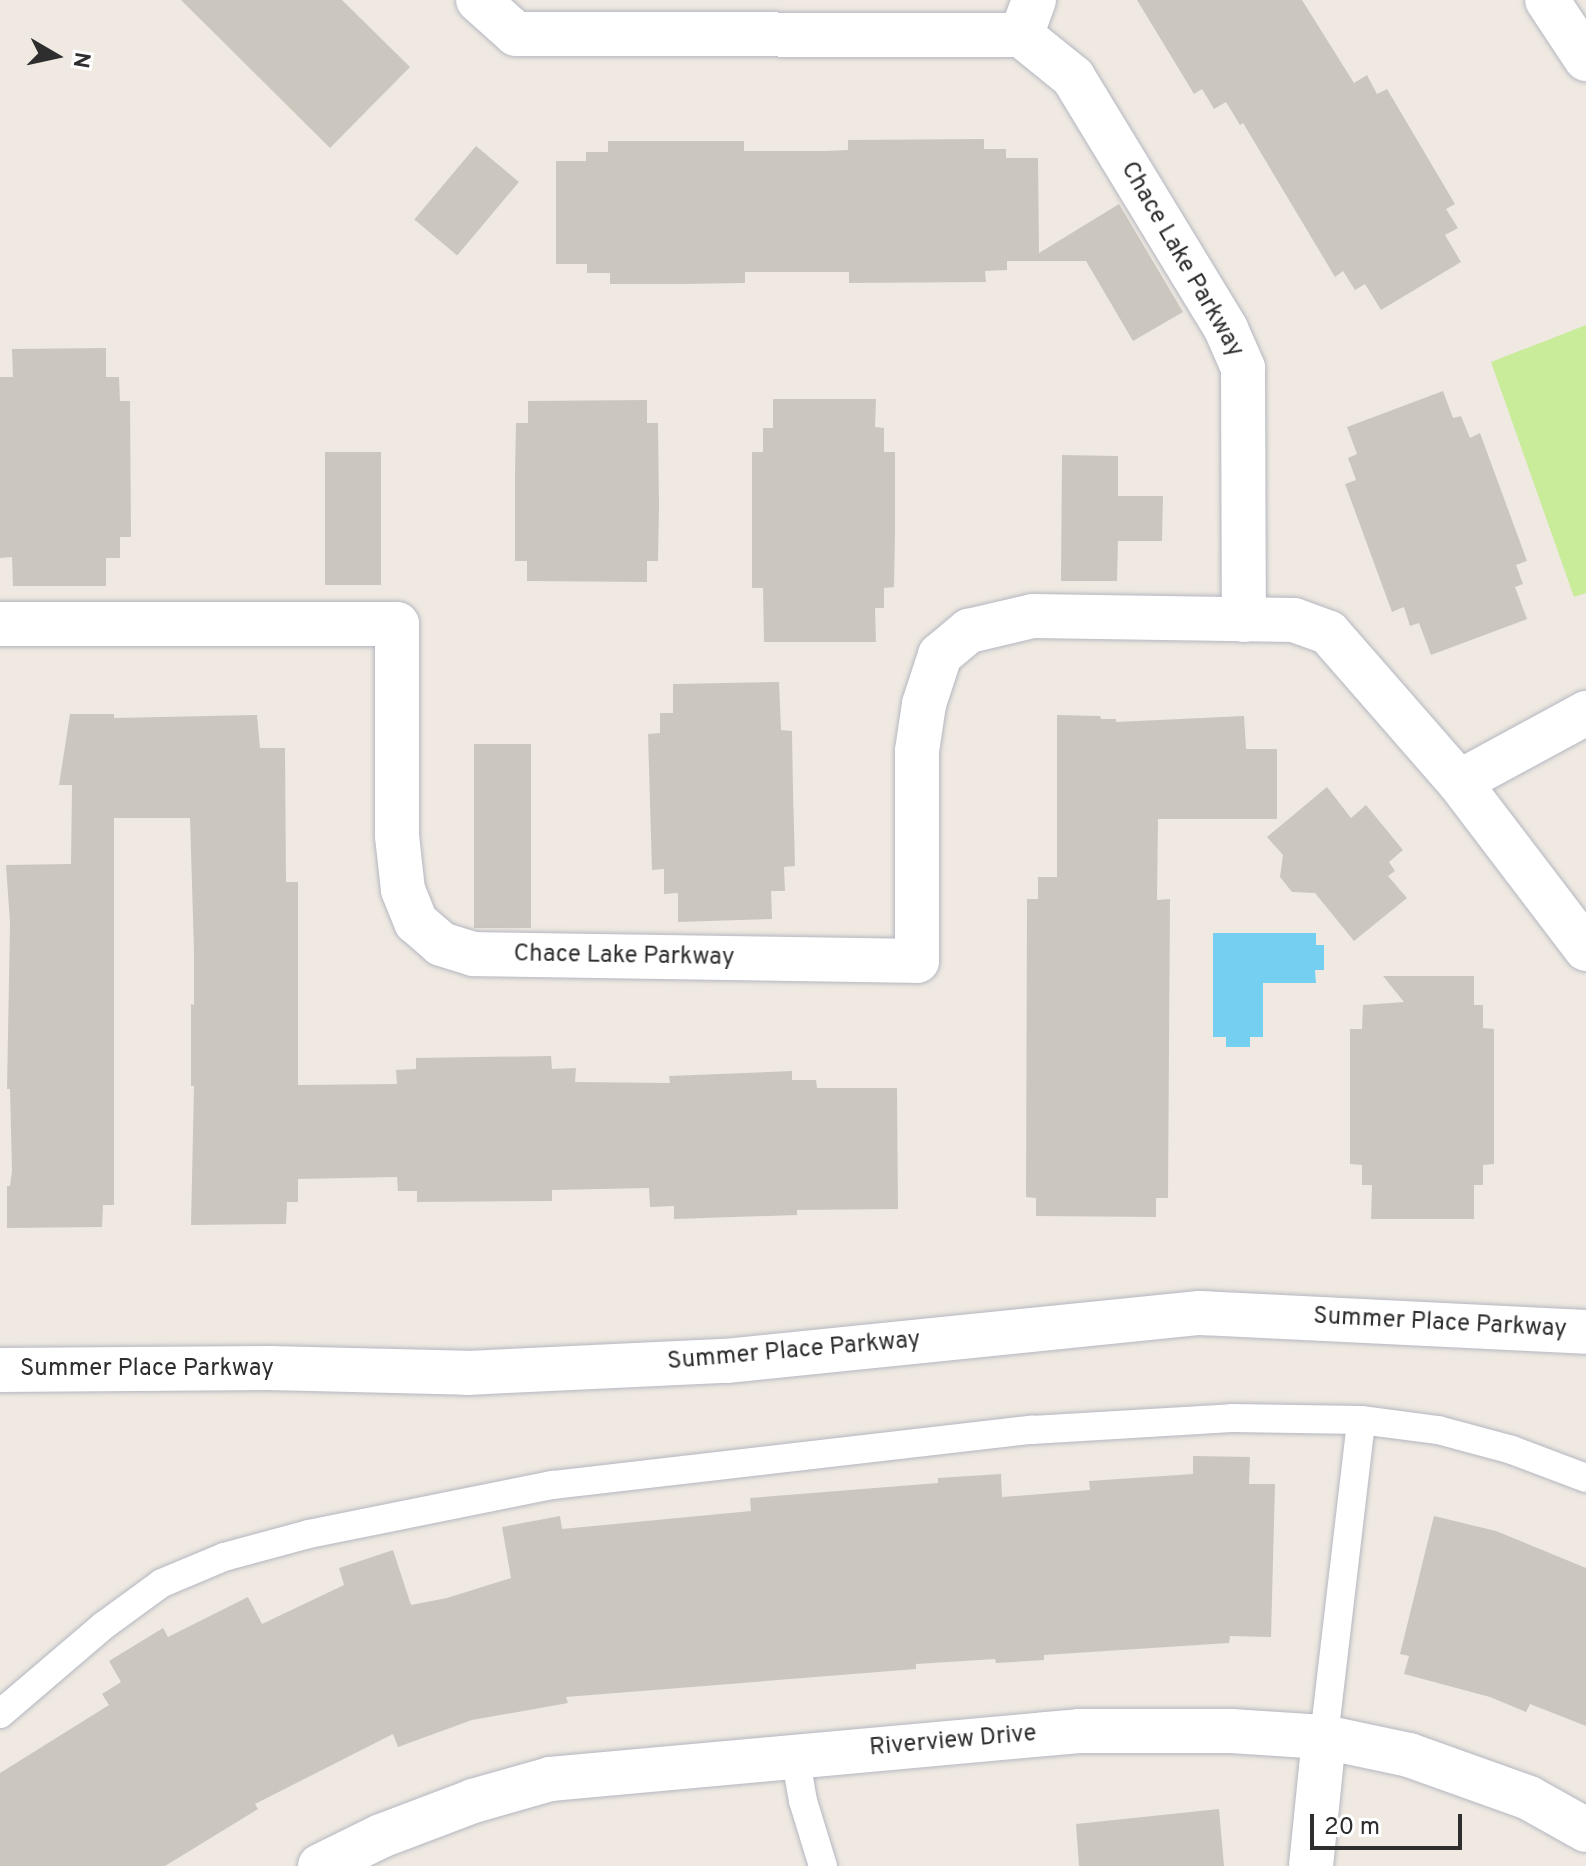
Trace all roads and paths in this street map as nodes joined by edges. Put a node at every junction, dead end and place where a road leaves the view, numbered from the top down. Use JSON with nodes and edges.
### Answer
{"nodes":[{"id":1,"x":478,"y":0,"type":"edge"},
{"id":2,"x":1547,"y":0,"type":"edge"},
{"id":3,"x":1027,"y":18,"type":"edge"},
{"id":4,"x":1586,"y":59,"type":"edge"},
{"id":5,"x":1244,"y":620,"type":"junction"},
{"id":6,"x":0,"y":624,"type":"edge"},
{"id":7,"x":1586,"y":713,"type":"edge"},
{"id":8,"x":1459,"y":782,"type":"junction"},
{"id":9,"x":1586,"y":949,"type":"edge"},
{"id":10,"x":1586,"y":1332,"type":"edge"},
{"id":11,"x":0,"y":1370,"type":"edge"},
{"id":12,"x":1361,"y":1420,"type":"junction"},
{"id":13,"x":1586,"y":1478,"type":"edge"},
{"id":14,"x":0,"y":1714,"type":"edge"},
{"id":15,"x":1324,"y":1737,"type":"junction"},
{"id":16,"x":795,"y":1755,"type":"junction"},
{"id":17,"x":1586,"y":1830,"type":"edge"},
{"id":18,"x":388,"y":1851,"type":"edge"},
{"id":19,"x":320,"y":1866,"type":"edge"},
{"id":20,"x":823,"y":1866,"type":"edge"},
{"id":21,"x":1311,"y":1866,"type":"edge"}],
"edges":[{"from":1,"to":3,"type":"street","name":"Chace Lake Parkway"},
{"from":2,"to":4,"type":"street"},
{"from":3,"to":5,"type":"street","name":"Chace Lake Parkway"},
{"from":5,"to":6,"type":"street","name":"Chace Lake Parkway"},
{"from":5,"to":8,"type":"street","name":"Chace Lake Parkway"},
{"from":7,"to":8,"type":"street"},
{"from":8,"to":9,"type":"street","name":"Chace Lake Parkway"},
{"from":10,"to":11,"type":"street","name":"Summer Place Parkway"},
{"from":12,"to":13,"type":"lane"},
{"from":12,"to":14,"type":"lane"},
{"from":12,"to":15,"type":"lane"},
{"from":15,"to":16,"type":"street","name":"Riverview Drive"},
{"from":15,"to":17,"type":"street","name":"Riverview Drive"},
{"from":15,"to":21,"type":"street"},
{"from":16,"to":18,"type":"street","name":"Riverview Drive"},
{"from":16,"to":20,"type":"lane"},
{"from":18,"to":19,"type":"street","name":"Riverview Drive"}]}
